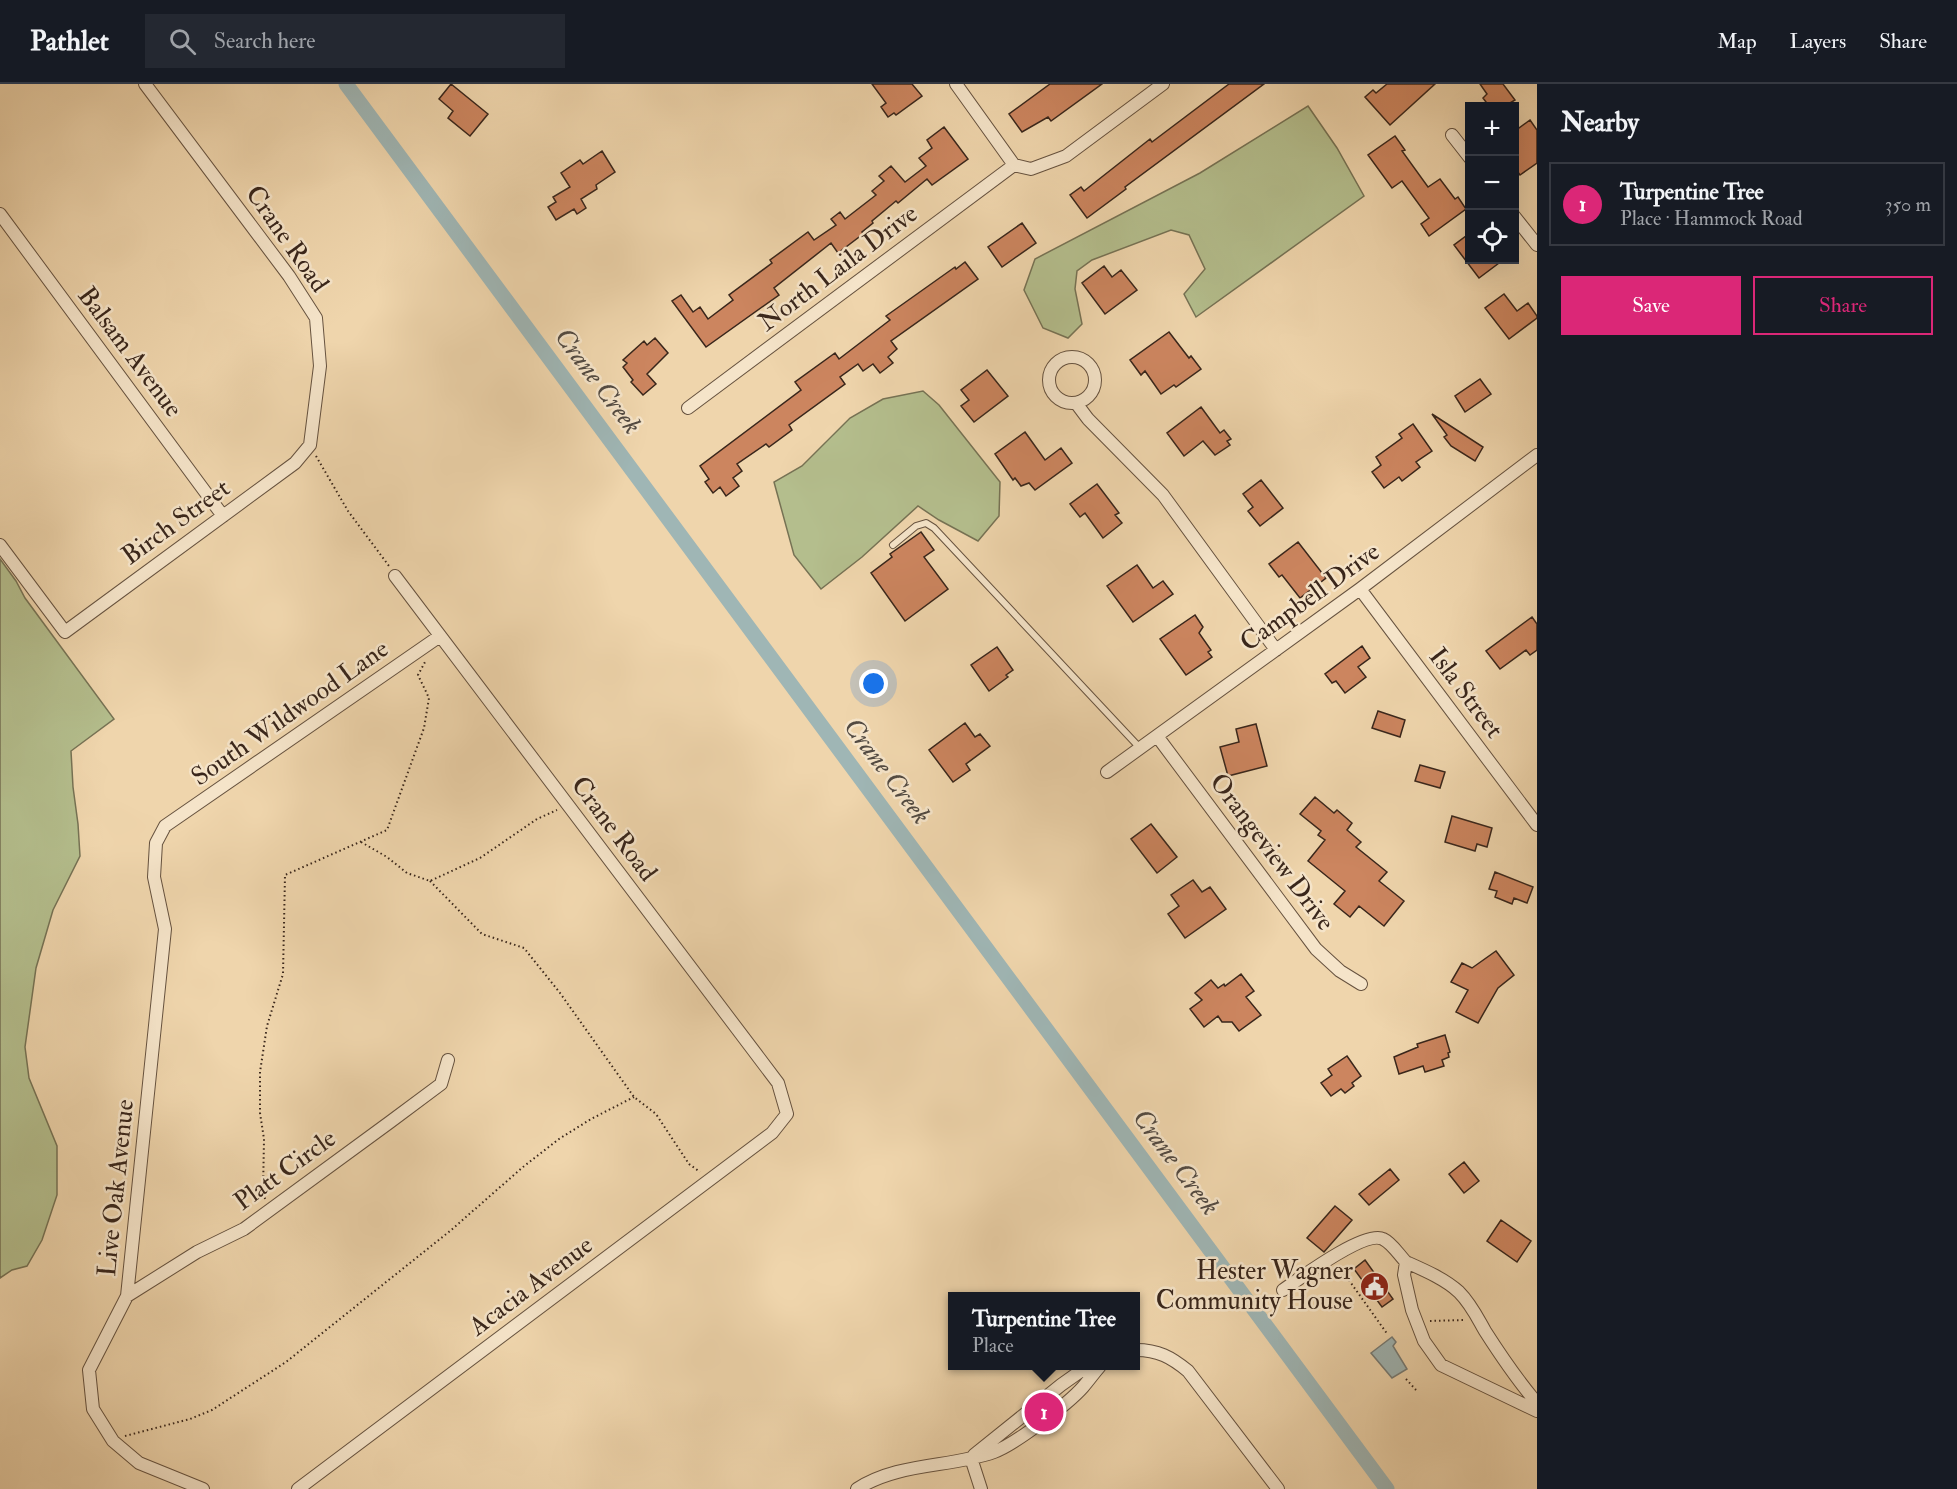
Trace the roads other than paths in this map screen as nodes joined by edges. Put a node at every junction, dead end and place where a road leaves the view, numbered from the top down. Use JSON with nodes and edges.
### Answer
{"nodes":[{"id":1,"x":145,"y":84,"type":"edge"},
{"id":2,"x":956,"y":84,"type":"edge"},
{"id":3,"x":1163,"y":84,"type":"edge"},
{"id":4,"x":1452,"y":135,"type":"dead end"},
{"id":5,"x":1468,"y":156,"type":"edge"},
{"id":6,"x":1014,"y":165,"type":"junction"},
{"id":7,"x":0,"y":214,"type":"edge"},
{"id":8,"x":1519,"y":221,"type":"edge"},
{"id":9,"x":1537,"y":245,"type":"edge"},
{"id":10,"x":1076,"y":403,"type":"dead end"},
{"id":11,"x":688,"y":408,"type":"dead end"},
{"id":12,"x":310,"y":445,"type":"joint"},
{"id":13,"x":1537,"y":455,"type":"edge"},
{"id":14,"x":223,"y":516,"type":"junction"},
{"id":15,"x":0,"y":545,"type":"edge"},
{"id":16,"x":893,"y":545,"type":"dead end"},
{"id":17,"x":395,"y":576,"type":"road end"},
{"id":18,"x":1360,"y":589,"type":"junction"},
{"id":19,"x":440,"y":636,"type":"junction"},
{"id":20,"x":1276,"y":650,"type":"junction"},
{"id":21,"x":1157,"y":736,"type":"junction"},
{"id":22,"x":1140,"y":749,"type":"junction"},
{"id":23,"x":1107,"y":772,"type":"dead end"},
{"id":24,"x":1537,"y":825,"type":"edge"},
{"id":25,"x":165,"y":826,"type":"joint"},
{"id":26,"x":1361,"y":984,"type":"dead end"},
{"id":27,"x":448,"y":1060,"type":"dead end"},
{"id":28,"x":787,"y":1114,"type":"joint"},
{"id":29,"x":1406,"y":1262,"type":"junction"},
{"id":30,"x":1284,"y":1290,"type":"dead end"},
{"id":31,"x":127,"y":1296,"type":"junction"},
{"id":32,"x":1141,"y":1350,"type":"edge"},
{"id":33,"x":1082,"y":1370,"type":"edge"},
{"id":34,"x":1096,"y":1370,"type":"edge"},
{"id":35,"x":1537,"y":1403,"type":"edge"},
{"id":36,"x":1537,"y":1411,"type":"edge"},
{"id":37,"x":971,"y":1458,"type":"junction"},
{"id":38,"x":203,"y":1489,"type":"edge"},
{"id":39,"x":298,"y":1489,"type":"edge"},
{"id":40,"x":857,"y":1489,"type":"edge"},
{"id":41,"x":981,"y":1489,"type":"edge"},
{"id":42,"x":1278,"y":1489,"type":"edge"}],
"edges":[{"from":1,"to":12,"type":"street","name":"Crane Road"},
{"from":2,"to":6,"type":"street"},
{"from":3,"to":6,"type":"street"},
{"from":4,"to":5,"type":"street"},
{"from":6,"to":11,"type":"street","name":"North Laila Drive"},
{"from":7,"to":14,"type":"street","name":"Balsam Avenue"},
{"from":8,"to":9,"type":"street"},
{"from":10,"to":20,"type":"street"},
{"from":12,"to":14,"type":"street","name":"Birch Street"},
{"from":13,"to":18,"type":"street","name":"Campbell Drive"},
{"from":14,"to":15,"type":"street","name":"Birch Street"},
{"from":16,"to":22,"type":"lane"},
{"from":17,"to":19,"type":"street","name":"Crane Road"},
{"from":18,"to":20,"type":"street","name":"Campbell Drive"},
{"from":18,"to":24,"type":"street","name":"Isla Street"},
{"from":19,"to":25,"type":"street","name":"South Wildwood Lane"},
{"from":19,"to":28,"type":"street","name":"Crane Road"},
{"from":20,"to":21,"type":"street","name":"Campbell Drive"},
{"from":21,"to":22,"type":"street","name":"Campbell Drive"},
{"from":21,"to":26,"type":"street","name":"Orangeview Drive"},
{"from":22,"to":23,"type":"street","name":"Campbell Drive"},
{"from":25,"to":31,"type":"street","name":"Live Oak Avenue"},
{"from":27,"to":31,"type":"street","name":"Platt Circle"},
{"from":28,"to":39,"type":"street","name":"Acacia Avenue"},
{"from":29,"to":30,"type":"street"},
{"from":29,"to":35,"type":"street"},
{"from":29,"to":36,"type":"street"},
{"from":31,"to":38,"type":"street","name":"Live Oak Avenue"},
{"from":32,"to":42,"type":"street"},
{"from":33,"to":37,"type":"street"},
{"from":34,"to":37,"type":"street"},
{"from":37,"to":40,"type":"street"},
{"from":37,"to":41,"type":"street"}]}
